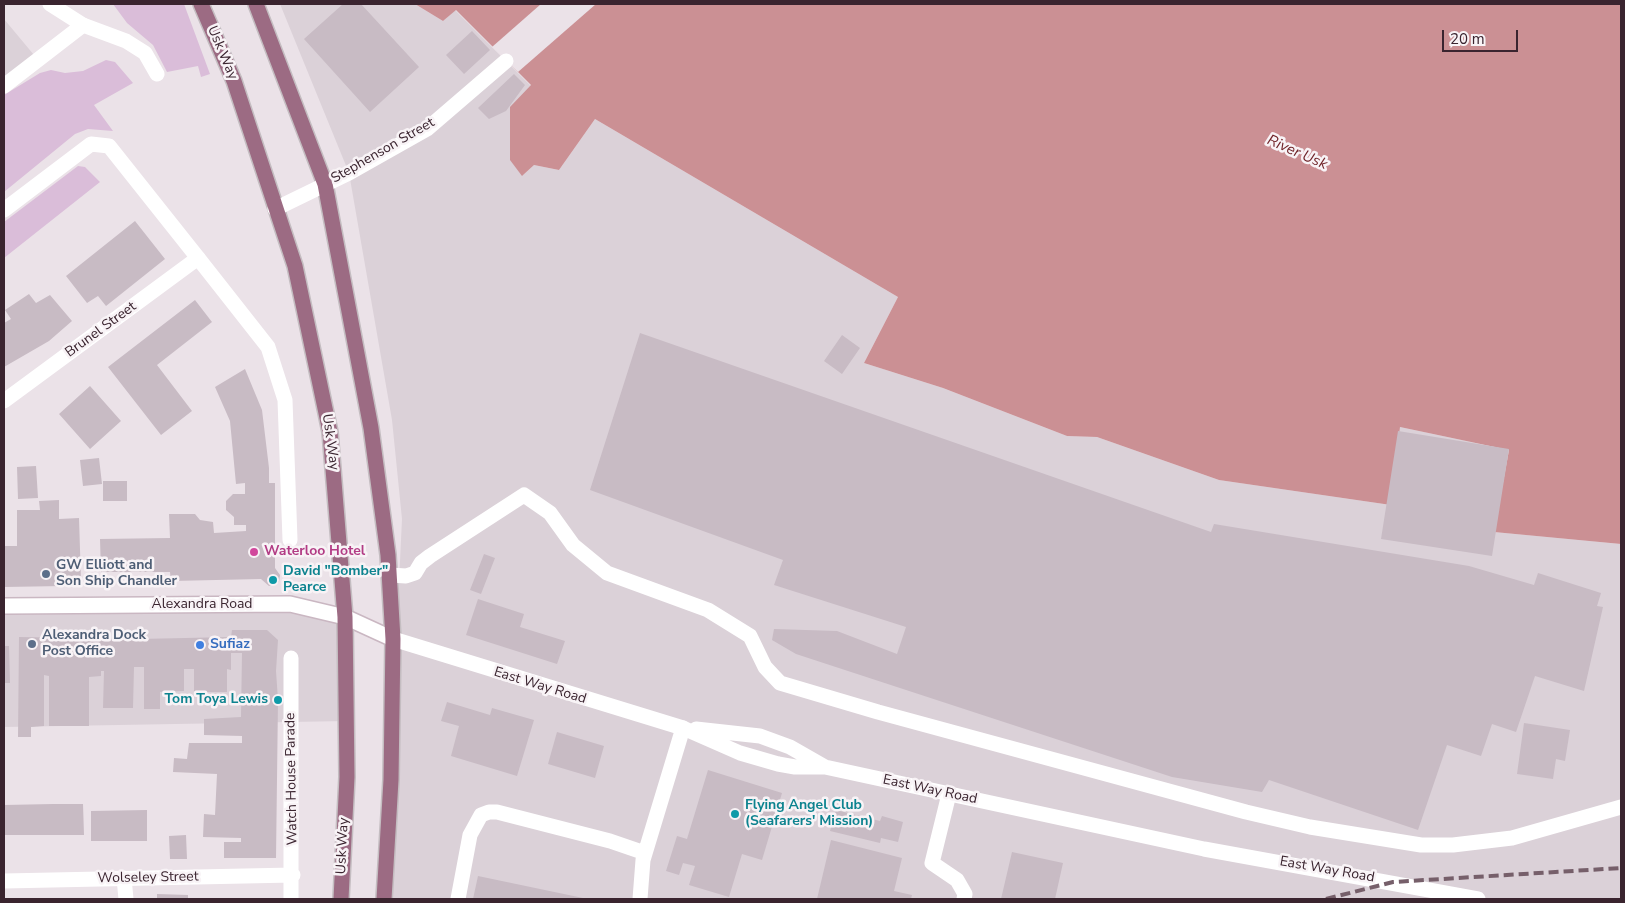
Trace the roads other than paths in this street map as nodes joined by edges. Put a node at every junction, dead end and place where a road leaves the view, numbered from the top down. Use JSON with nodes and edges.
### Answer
{"nodes":[{"id":1,"x":50,"y":4,"type":"edge"},
{"id":2,"x":200,"y":4,"type":"edge"},
{"id":3,"x":256,"y":4,"type":"edge"},
{"id":4,"x":83,"y":25,"type":"junction"},
{"id":5,"x":506,"y":61,"type":"dead end"},
{"id":6,"x":157,"y":74,"type":"dead end"},
{"id":7,"x":4,"y":86,"type":"edge"},
{"id":8,"x":325,"y":184,"type":"junction"},
{"id":9,"x":275,"y":209,"type":"junction"},
{"id":10,"x":4,"y":210,"type":"edge"},
{"id":11,"x":198,"y":258,"type":"junction"},
{"id":12,"x":4,"y":401,"type":"edge"},
{"id":13,"x":290,"y":540,"type":"dead end"},
{"id":14,"x":390,"y":575,"type":"junction"},
{"id":15,"x":4,"y":606,"type":"edge"},
{"id":16,"x":345,"y":617,"type":"junction"},
{"id":17,"x":393,"y":640,"type":"junction"},
{"id":18,"x":291,"y":658,"type":"dead end"},
{"id":19,"x":682,"y":728,"type":"junction"},
{"id":20,"x":825,"y":767,"type":"junction"},
{"id":21,"x":948,"y":794,"type":"junction"},
{"id":22,"x":1621,"y":807,"type":"edge"},
{"id":23,"x":645,"y":853,"type":"junction"},
{"id":24,"x":293,"y":874,"type":"junction"},
{"id":25,"x":124,"y":878,"type":"junction"},
{"id":26,"x":4,"y":881,"type":"edge"},
{"id":27,"x":126,"y":899,"type":"edge"},
{"id":28,"x":291,"y":899,"type":"edge"},
{"id":29,"x":341,"y":899,"type":"edge"},
{"id":30,"x":384,"y":899,"type":"edge"},
{"id":31,"x":458,"y":899,"type":"edge"},
{"id":32,"x":640,"y":899,"type":"edge"},
{"id":33,"x":964,"y":899,"type":"edge"},
{"id":34,"x":1478,"y":899,"type":"edge"}],
"edges":[{"from":1,"to":4,"type":"street"},
{"from":2,"to":9,"type":"main road","name":"Usk Way"},
{"from":3,"to":8,"type":"main road"},
{"from":4,"to":6,"type":"street"},
{"from":4,"to":7,"type":"street"},
{"from":5,"to":8,"type":"street","name":"Stephenson Street"},
{"from":8,"to":9,"type":"street","name":"Stephenson Street"},
{"from":8,"to":14,"type":"main road"},
{"from":9,"to":16,"type":"main road","name":"Usk Way"},
{"from":10,"to":11,"type":"street"},
{"from":11,"to":12,"type":"street","name":"Brunel Street"},
{"from":11,"to":13,"type":"street"},
{"from":14,"to":17,"type":"main road"},
{"from":14,"to":22,"type":"street"},
{"from":15,"to":16,"type":"street","name":"Alexandra Road"},
{"from":16,"to":17,"type":"street","name":"Alexandra Road"},
{"from":16,"to":29,"type":"main road","name":"Usk Way"},
{"from":17,"to":19,"type":"street","name":"East Way Road"},
{"from":17,"to":30,"type":"main road"},
{"from":18,"to":24,"type":"street","name":"Watch House Parade"},
{"from":19,"to":20,"type":"street","name":"East Way Road"},
{"from":19,"to":20,"type":"street"},
{"from":19,"to":23,"type":"street"},
{"from":20,"to":21,"type":"street","name":"East Way Road"},
{"from":21,"to":33,"type":"street"},
{"from":21,"to":34,"type":"street","name":"East Way Road"},
{"from":23,"to":31,"type":"street"},
{"from":23,"to":32,"type":"street"},
{"from":24,"to":25,"type":"street","name":"Wolseley Street"},
{"from":24,"to":28,"type":"street","name":"Watch House Parade"},
{"from":25,"to":26,"type":"street","name":"Wolseley Street"},
{"from":25,"to":27,"type":"street"}]}
